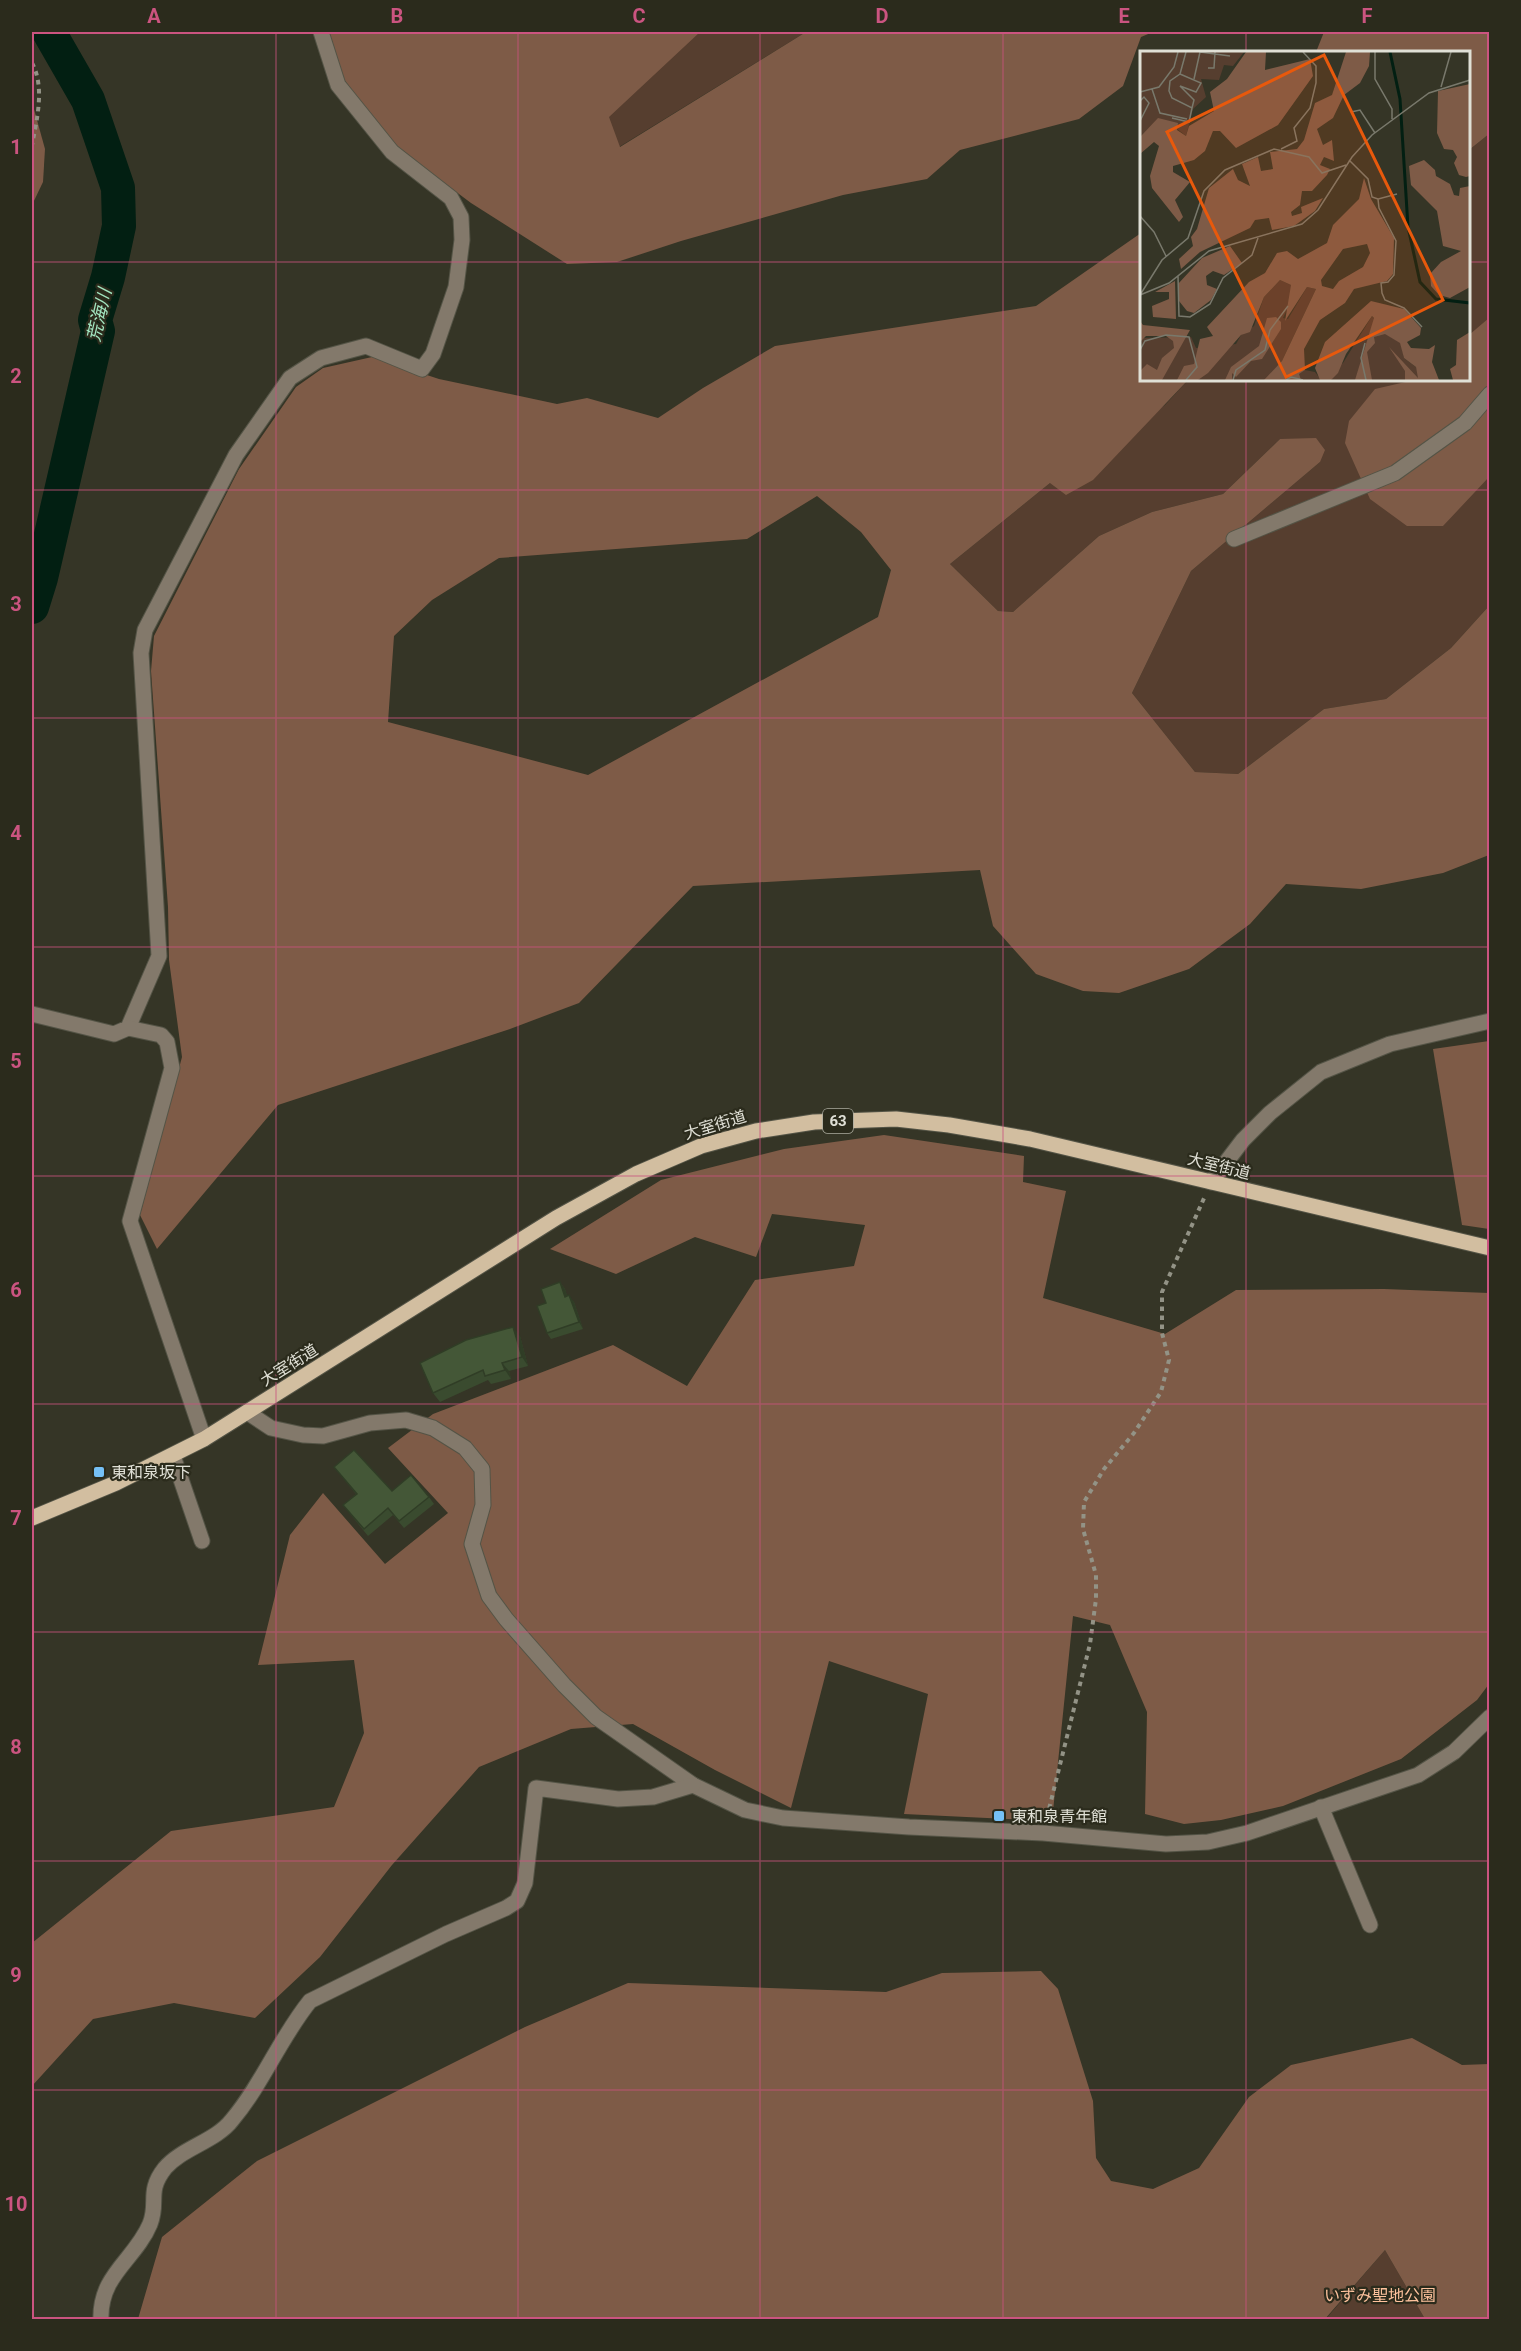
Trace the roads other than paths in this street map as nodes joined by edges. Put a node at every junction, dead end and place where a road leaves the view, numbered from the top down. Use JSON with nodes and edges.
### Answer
{"nodes":[{"id":1,"x":321,"y":32,"type":"edge"},
{"id":2,"x":1490,"y":394,"type":"edge"},
{"id":3,"x":1234,"y":539,"type":"dead end"},
{"id":4,"x":32,"y":1014,"type":"edge"},
{"id":5,"x":1490,"y":1021,"type":"edge"},
{"id":6,"x":129,"y":1028,"type":"junction"},
{"id":7,"x":1211,"y":1182,"type":"junction"},
{"id":8,"x":1490,"y":1248,"type":"edge"},
{"id":9,"x":248,"y":1412,"type":"junction"},
{"id":10,"x":204,"y":1439,"type":"junction"},
{"id":11,"x":173,"y":1456,"type":"junction"},
{"id":12,"x":32,"y":1518,"type":"edge"},
{"id":13,"x":202,"y":1541,"type":"dead end"},
{"id":14,"x":1490,"y":1717,"type":"edge"},
{"id":15,"x":693,"y":1785,"type":"junction"},
{"id":16,"x":1321,"y":1807,"type":"junction"},
{"id":17,"x":1370,"y":1925,"type":"dead end"},
{"id":18,"x":101,"y":2319,"type":"edge"}],
"edges":[{"from":1,"to":6,"type":"street"},
{"from":2,"to":3,"type":"street"},
{"from":4,"to":6,"type":"street"},
{"from":5,"to":7,"type":"street"},
{"from":6,"to":10,"type":"street"},
{"from":7,"to":8,"type":"main road","name":"大室街道","number":"63"},
{"from":7,"to":9,"type":"main road","name":"大室街道","number":"63"},
{"from":9,"to":10,"type":"main road","name":"大室街道","number":"63"},
{"from":9,"to":15,"type":"street"},
{"from":10,"to":11,"type":"main road","name":"大室街道","number":"63"},
{"from":11,"to":12,"type":"main road","name":"大室街道","number":"63"},
{"from":11,"to":13,"type":"street"},
{"from":14,"to":16,"type":"street"},
{"from":15,"to":16,"type":"street"},
{"from":15,"to":18,"type":"street"},
{"from":16,"to":17,"type":"street"}]}
